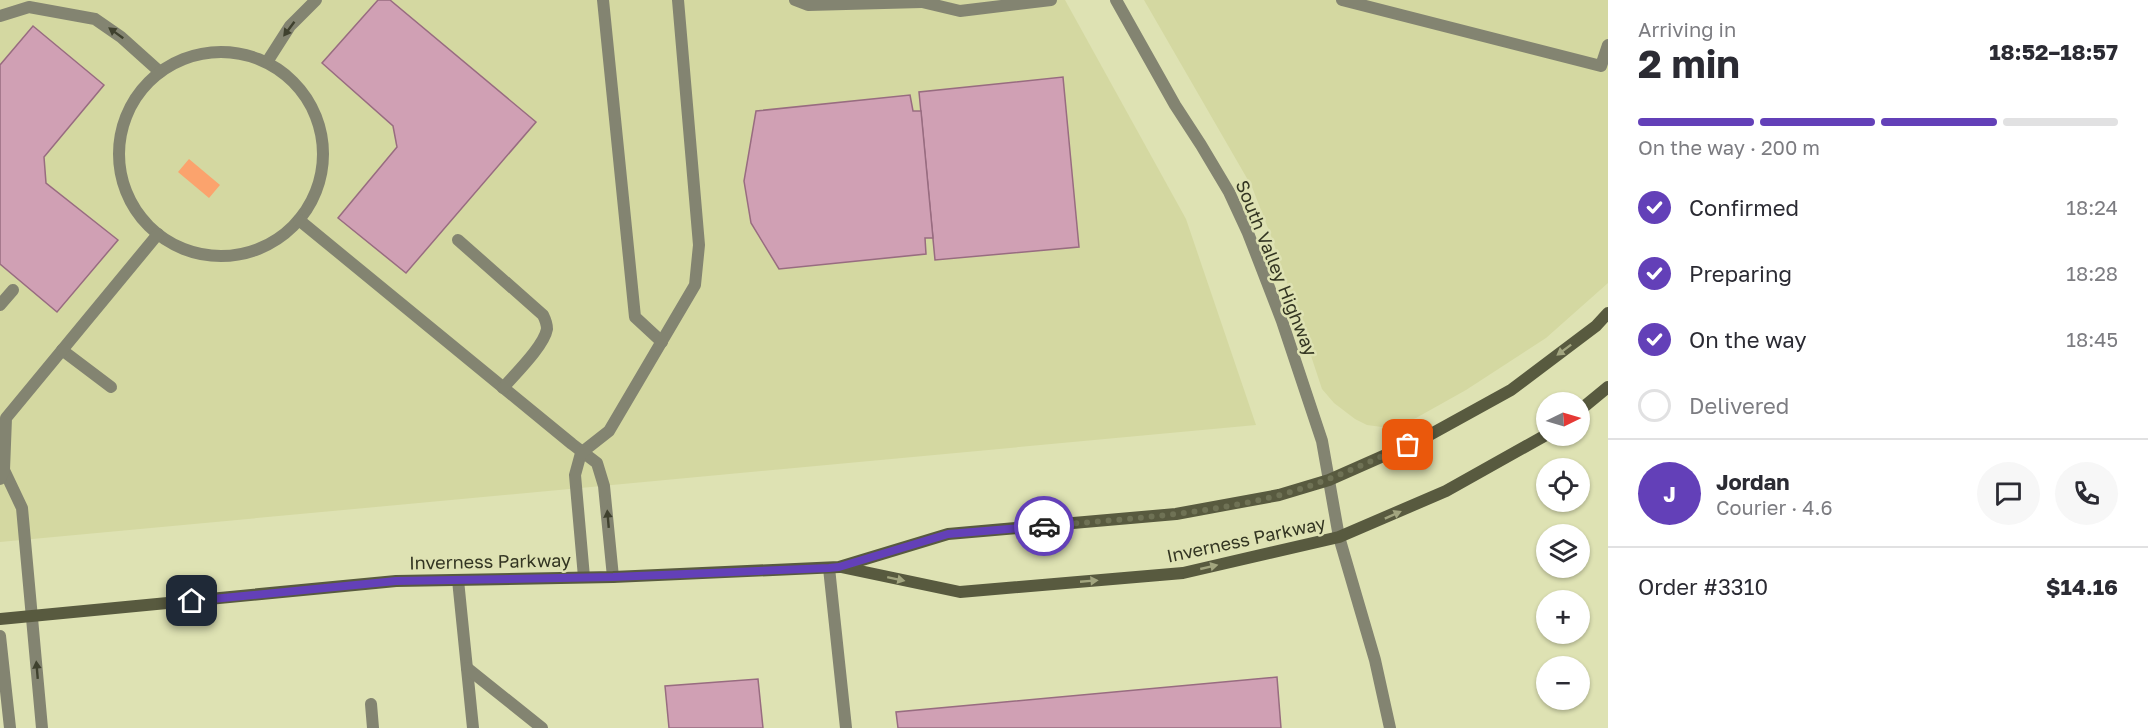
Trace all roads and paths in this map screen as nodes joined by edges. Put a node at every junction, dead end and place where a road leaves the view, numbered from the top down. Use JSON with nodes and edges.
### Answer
{"nodes":[{"id":1,"x":316,"y":0,"type":"edge"},
{"id":2,"x":603,"y":0,"type":"edge"},
{"id":3,"x":678,"y":0,"type":"edge"},
{"id":4,"x":795,"y":0,"type":"edge"},
{"id":5,"x":1051,"y":0,"type":"edge"},
{"id":6,"x":1116,"y":0,"type":"edge"},
{"id":7,"x":1342,"y":0,"type":"edge"},
{"id":8,"x":922,"y":1,"type":"edge"},
{"id":9,"x":0,"y":16,"type":"edge"},
{"id":10,"x":1608,"y":45,"type":"edge"},
{"id":11,"x":267,"y":62,"type":"junction"},
{"id":12,"x":160,"y":72,"type":"junction"},
{"id":13,"x":300,"y":220,"type":"junction"},
{"id":14,"x":158,"y":234,"type":"junction"},
{"id":15,"x":458,"y":240,"type":"dead end"},
{"id":16,"x":13,"y":290,"type":"dead end"},
{"id":17,"x":0,"y":305,"type":"edge"},
{"id":18,"x":1608,"y":313,"type":"edge"},
{"id":19,"x":662,"y":342,"type":"junction"},
{"id":20,"x":62,"y":350,"type":"junction"},
{"id":21,"x":111,"y":387,"type":"dead end"},
{"id":22,"x":1608,"y":387,"type":"edge"},
{"id":23,"x":503,"y":388,"type":"junction"},
{"id":24,"x":1590,"y":402,"type":"edge"},
{"id":25,"x":1536,"y":441,"type":"edge"},
{"id":26,"x":583,"y":451,"type":"junction"},
{"id":27,"x":1,"y":473,"type":"edge"},
{"id":28,"x":1329,"y":480,"type":"junction"},
{"id":29,"x":1339,"y":537,"type":"junction"},
{"id":30,"x":834,"y":567,"type":"junction"},
{"id":31,"x":584,"y":577,"type":"junction"},
{"id":32,"x":613,"y":577,"type":"junction"},
{"id":33,"x":458,"y":580,"type":"junction"},
{"id":34,"x":33,"y":616,"type":"junction"},
{"id":35,"x":0,"y":619,"type":"edge"},
{"id":36,"x":0,"y":636,"type":"edge"},
{"id":37,"x":467,"y":668,"type":"junction"},
{"id":38,"x":371,"y":704,"type":"dead end"},
{"id":39,"x":9,"y":728,"type":"edge"},
{"id":40,"x":42,"y":728,"type":"edge"},
{"id":41,"x":373,"y":728,"type":"edge"},
{"id":42,"x":472,"y":728,"type":"edge"},
{"id":43,"x":542,"y":728,"type":"edge"},
{"id":44,"x":846,"y":728,"type":"edge"},
{"id":45,"x":1390,"y":728,"type":"edge"}],
"edges":[{"from":1,"to":11,"type":"street","one_way":true},
{"from":2,"to":19,"type":"street"},
{"from":3,"to":19,"type":"street"},
{"from":4,"to":8,"type":"street"},
{"from":5,"to":8,"type":"street"},
{"from":6,"to":28,"type":"street","name":"South Valley Highway"},
{"from":7,"to":10,"type":"street"},
{"from":12,"to":9,"type":"street","one_way":true},
{"from":11,"to":12,"type":"street"},
{"from":11,"to":13,"type":"street"},
{"from":12,"to":14,"type":"street"},
{"from":13,"to":14,"type":"street"},
{"from":13,"to":23,"type":"street"},
{"from":14,"to":20,"type":"street"},
{"from":15,"to":23,"type":"street"},
{"from":16,"to":17,"type":"street"},
{"from":18,"to":28,"type":"main road","name":"Inverness Parkway","one_way":true},
{"from":19,"to":26,"type":"street"},
{"from":20,"to":21,"type":"street"},
{"from":20,"to":27,"type":"street"},
{"from":22,"to":24,"type":"main road"},
{"from":23,"to":26,"type":"street"},
{"from":29,"to":25,"type":"main road","name":"Inverness Parkway","one_way":true},
{"from":26,"to":31,"type":"street"},
{"from":32,"to":26,"type":"street","one_way":true},
{"from":27,"to":34,"type":"street"},
{"from":28,"to":29,"type":"street","name":"South Valley Highway"},
{"from":28,"to":30,"type":"main road","name":"Inverness Parkway"},
{"from":30,"to":29,"type":"main road","name":"Inverness Parkway","one_way":true},
{"from":29,"to":45,"type":"street","name":"South Valley Highway"},
{"from":30,"to":32,"type":"main road","name":"Inverness Parkway"},
{"from":30,"to":44,"type":"street"},
{"from":31,"to":32,"type":"main road","name":"Inverness Parkway"},
{"from":31,"to":33,"type":"main road","name":"Inverness Parkway"},
{"from":33,"to":34,"type":"main road","name":"Inverness Parkway"},
{"from":33,"to":37,"type":"street"},
{"from":34,"to":35,"type":"main road","name":"Inverness Parkway"},
{"from":40,"to":34,"type":"street","one_way":true},
{"from":36,"to":39,"type":"street"},
{"from":37,"to":42,"type":"street"},
{"from":37,"to":43,"type":"street"},
{"from":38,"to":41,"type":"street"}]}
